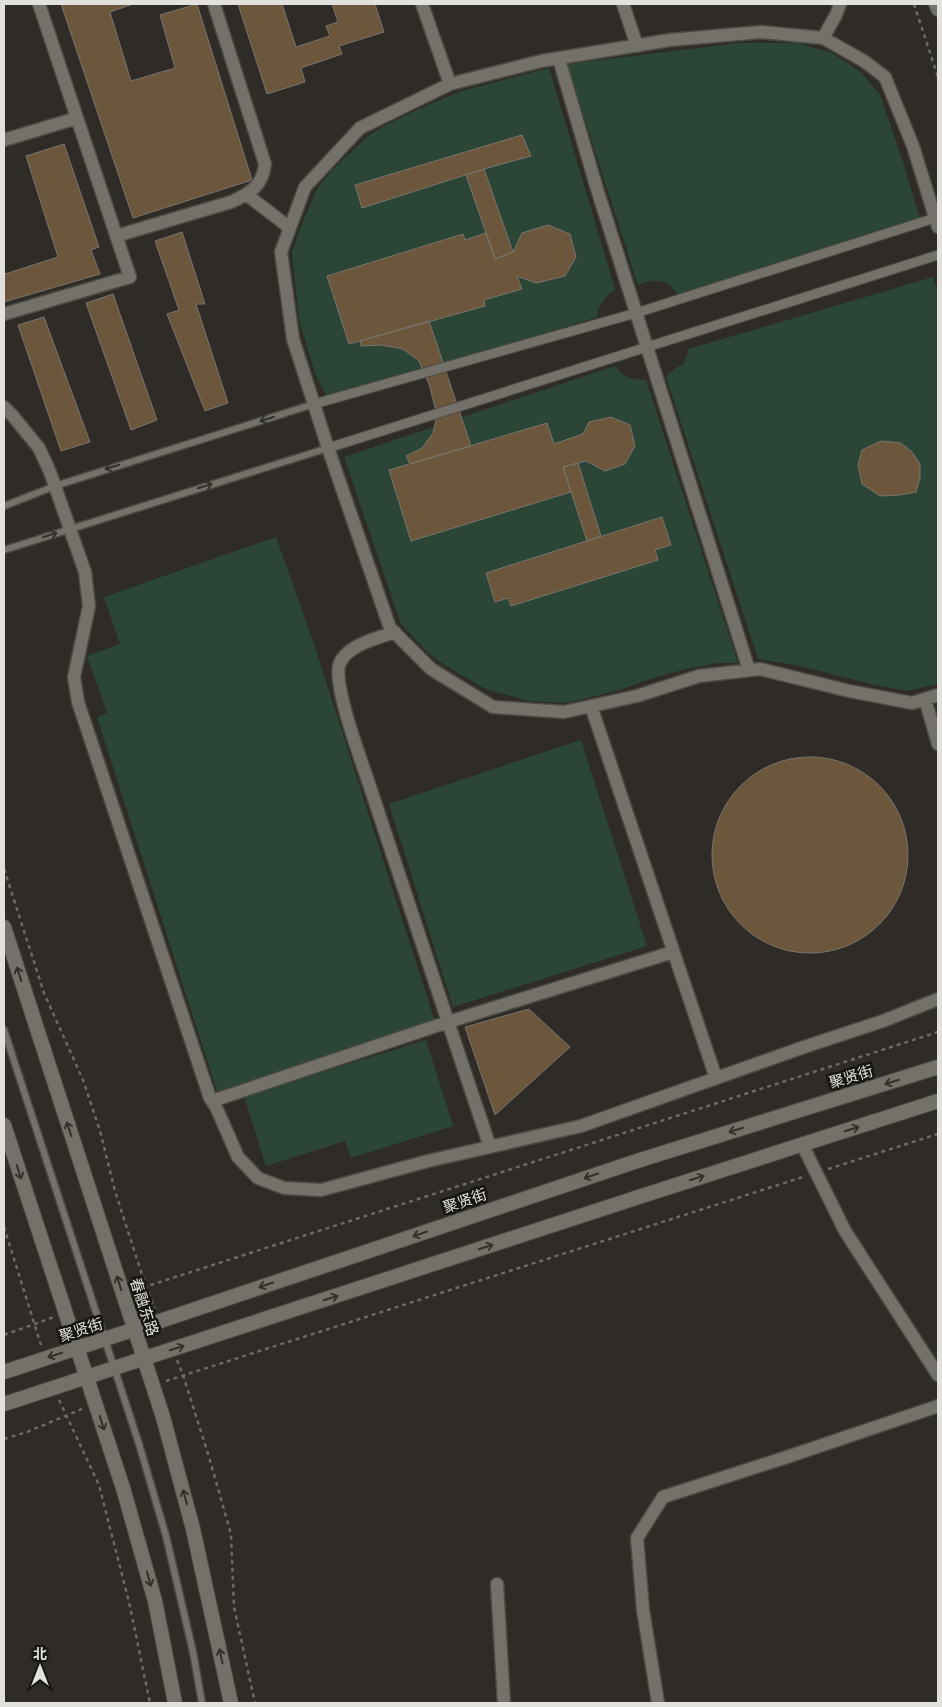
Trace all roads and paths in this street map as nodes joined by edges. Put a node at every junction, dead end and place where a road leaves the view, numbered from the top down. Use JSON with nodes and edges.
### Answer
{"nodes":[{"id":1,"x":40,"y":4,"type":"edge"},
{"id":2,"x":214,"y":4,"type":"edge"},
{"id":3,"x":422,"y":4,"type":"edge"},
{"id":4,"x":623,"y":4,"type":"edge"},
{"id":5,"x":840,"y":4,"type":"edge"},
{"id":6,"x":914,"y":4,"type":"edge"},
{"id":7,"x":936,"y":4,"type":"edge"},
{"id":8,"x":938,"y":9,"type":"edge"},
{"id":9,"x":823,"y":38,"type":"junction"},
{"id":10,"x":637,"y":46,"type":"junction"},
{"id":11,"x":559,"y":58,"type":"junction"},
{"id":12,"x":938,"y":77,"type":"edge"},
{"id":13,"x":450,"y":84,"type":"junction"},
{"id":14,"x":77,"y":118,"type":"junction"},
{"id":15,"x":4,"y":140,"type":"edge"},
{"id":16,"x":247,"y":195,"type":"junction"},
{"id":17,"x":937,"y":223,"type":"edge"},
{"id":18,"x":290,"y":228,"type":"junction"},
{"id":19,"x":116,"y":236,"type":"junction"},
{"id":20,"x":938,"y":255,"type":"edge"},
{"id":21,"x":636,"y":313,"type":"junction"},
{"id":22,"x":4,"y":314,"type":"edge"},
{"id":23,"x":646,"y":347,"type":"junction"},
{"id":24,"x":314,"y":404,"type":"junction"},
{"id":25,"x":4,"y":407,"type":"edge"},
{"id":26,"x":328,"y":448,"type":"junction"},
{"id":27,"x":55,"y":486,"type":"junction"},
{"id":28,"x":4,"y":506,"type":"edge"},
{"id":29,"x":70,"y":529,"type":"junction"},
{"id":30,"x":4,"y":550,"type":"edge"},
{"id":31,"x":395,"y":632,"type":"junction"},
{"id":32,"x":749,"y":670,"type":"junction"},
{"id":33,"x":938,"y":695,"type":"edge"},
{"id":34,"x":925,"y":699,"type":"junction"},
{"id":35,"x":591,"y":706,"type":"junction"},
{"id":36,"x":938,"y":744,"type":"edge"},
{"id":37,"x":4,"y":869,"type":"edge"},
{"id":38,"x":4,"y":928,"type":"edge"},
{"id":39,"x":674,"y":952,"type":"junction"},
{"id":40,"x":938,"y":999,"type":"edge"},
{"id":41,"x":448,"y":1022,"type":"junction"},
{"id":42,"x":4,"y":1030,"type":"edge"},
{"id":43,"x":938,"y":1032,"type":"edge"},
{"id":44,"x":938,"y":1067,"type":"edge"},
{"id":45,"x":716,"y":1078,"type":"junction"},
{"id":46,"x":212,"y":1101,"type":"junction"},
{"id":47,"x":938,"y":1101,"type":"edge"},
{"id":48,"x":4,"y":1125,"type":"edge"},
{"id":49,"x":938,"y":1134,"type":"edge"},
{"id":50,"x":802,"y":1144,"type":"junction"},
{"id":51,"x":490,"y":1147,"type":"junction"},
{"id":52,"x":816,"y":1173,"type":"junction"},
{"id":53,"x":4,"y":1227,"type":"edge"},
{"id":54,"x":146,"y":1287,"type":"junction"},
{"id":55,"x":123,"y":1294,"type":"junction"},
{"id":56,"x":66,"y":1314,"type":"junction"},
{"id":57,"x":160,"y":1321,"type":"junction"},
{"id":58,"x":34,"y":1324,"type":"junction"},
{"id":59,"x":134,"y":1330,"type":"junction"},
{"id":60,"x":4,"y":1336,"type":"edge"},
{"id":61,"x":104,"y":1340,"type":"junction"},
{"id":62,"x":78,"y":1348,"type":"junction"},
{"id":63,"x":172,"y":1350,"type":"junction"},
{"id":64,"x":45,"y":1358,"type":"junction"},
{"id":65,"x":144,"y":1359,"type":"junction"},
{"id":66,"x":114,"y":1369,"type":"junction"},
{"id":67,"x":4,"y":1372,"type":"edge"},
{"id":68,"x":183,"y":1375,"type":"junction"},
{"id":69,"x":938,"y":1375,"type":"edge"},
{"id":70,"x":86,"y":1377,"type":"junction"},
{"id":71,"x":153,"y":1386,"type":"junction"},
{"id":72,"x":54,"y":1387,"type":"junction"},
{"id":73,"x":4,"y":1404,"type":"edge"},
{"id":74,"x":96,"y":1405,"type":"junction"},
{"id":75,"x":938,"y":1406,"type":"edge"},
{"id":76,"x":65,"y":1415,"type":"junction"},
{"id":77,"x":4,"y":1439,"type":"edge"},
{"id":78,"x":497,"y":1584,"type":"dead end"},
{"id":79,"x":150,"y":1703,"type":"edge"},
{"id":80,"x":175,"y":1703,"type":"edge"},
{"id":81,"x":202,"y":1703,"type":"edge"},
{"id":82,"x":230,"y":1703,"type":"edge"},
{"id":83,"x":255,"y":1703,"type":"edge"},
{"id":84,"x":504,"y":1703,"type":"edge"},
{"id":85,"x":658,"y":1703,"type":"edge"}],
"edges":[{"from":1,"to":14,"type":"street"},
{"from":2,"to":16,"type":"street"},
{"from":3,"to":13,"type":"street"},
{"from":4,"to":10,"type":"street"},
{"from":5,"to":9,"type":"street"},
{"from":6,"to":12,"type":"path"},
{"from":7,"to":8,"type":"main road"},
{"from":9,"to":10,"type":"street"},
{"from":9,"to":17,"type":"street"},
{"from":10,"to":11,"type":"street"},
{"from":11,"to":13,"type":"street"},
{"from":11,"to":21,"type":"street"},
{"from":13,"to":18,"type":"street"},
{"from":14,"to":15,"type":"street"},
{"from":14,"to":19,"type":"street"},
{"from":16,"to":18,"type":"street"},
{"from":16,"to":19,"type":"street"},
{"from":17,"to":21,"type":"street"},
{"from":18,"to":24,"type":"street"},
{"from":19,"to":22,"type":"street"},
{"from":20,"to":23,"type":"street"},
{"from":21,"to":23,"type":"street"},
{"from":21,"to":24,"type":"street"},
{"from":23,"to":26,"type":"street"},
{"from":23,"to":32,"type":"street"},
{"from":24,"to":26,"type":"street"},
{"from":24,"to":27,"type":"lane","one_way":true},
{"from":25,"to":27,"type":"street"},
{"from":29,"to":26,"type":"lane","one_way":true},
{"from":26,"to":31,"type":"street"},
{"from":27,"to":28,"type":"lane"},
{"from":27,"to":29,"type":"street"},
{"from":30,"to":29,"type":"lane","one_way":true},
{"from":29,"to":46,"type":"street"},
{"from":31,"to":35,"type":"street"},
{"from":31,"to":41,"type":"street"},
{"from":32,"to":34,"type":"street"},
{"from":32,"to":35,"type":"street"},
{"from":33,"to":34,"type":"street"},
{"from":34,"to":36,"type":"street"},
{"from":35,"to":39,"type":"street"},
{"from":37,"to":54,"type":"path"},
{"from":55,"to":38,"type":"main road","name":"春融东路","one_way":true},
{"from":39,"to":41,"type":"street"},
{"from":39,"to":45,"type":"street"},
{"from":40,"to":45,"type":"street"},
{"from":41,"to":46,"type":"street"},
{"from":41,"to":51,"type":"street"},
{"from":42,"to":61,"type":"lane"},
{"from":43,"to":54,"type":"path"},
{"from":44,"to":57,"type":"main road","name":"聚贤街","one_way":true},
{"from":45,"to":51,"type":"street"},
{"from":46,"to":51,"type":"street"},
{"from":50,"to":47,"type":"main road","one_way":true},
{"from":48,"to":56,"type":"main road","one_way":true},
{"from":49,"to":52,"type":"path"},
{"from":50,"to":52,"type":"street"},
{"from":63,"to":50,"type":"main road","one_way":true},
{"from":52,"to":68,"type":"path"},
{"from":52,"to":69,"type":"street"},
{"from":53,"to":58,"type":"path"},
{"from":54,"to":55,"type":"path"},
{"from":54,"to":57,"type":"path"},
{"from":55,"to":59,"type":"main road","name":"春融东路"},
{"from":56,"to":58,"type":"path"},
{"from":56,"to":62,"type":"main road"},
{"from":57,"to":59,"type":"main road","name":"聚贤街"},
{"from":58,"to":60,"type":"path"},
{"from":58,"to":64,"type":"path"},
{"from":59,"to":61,"type":"main road","name":"聚贤街"},
{"from":59,"to":65,"type":"main road","name":"春融东路"},
{"from":61,"to":62,"type":"main road","name":"聚贤街"},
{"from":61,"to":66,"type":"lane"},
{"from":62,"to":64,"type":"main road","name":"聚贤街","one_way":true},
{"from":62,"to":70,"type":"main road"},
{"from":63,"to":65,"type":"main road"},
{"from":63,"to":68,"type":"path"},
{"from":64,"to":67,"type":"main road","name":"聚贤街"},
{"from":65,"to":66,"type":"main road"},
{"from":65,"to":71,"type":"main road","name":"春融东路"},
{"from":66,"to":70,"type":"main road"},
{"from":66,"to":81,"type":"lane"},
{"from":68,"to":71,"type":"path"},
{"from":68,"to":83,"type":"path"},
{"from":70,"to":72,"type":"main road"},
{"from":70,"to":74,"type":"main road"},
{"from":82,"to":71,"type":"main road","name":"春融东路","one_way":true},
{"from":72,"to":73,"type":"main road"},
{"from":72,"to":76,"type":"path"},
{"from":74,"to":76,"type":"path"},
{"from":74,"to":80,"type":"main road","one_way":true},
{"from":75,"to":85,"type":"street"},
{"from":76,"to":77,"type":"path"},
{"from":76,"to":79,"type":"path"},
{"from":78,"to":84,"type":"street"}]}
